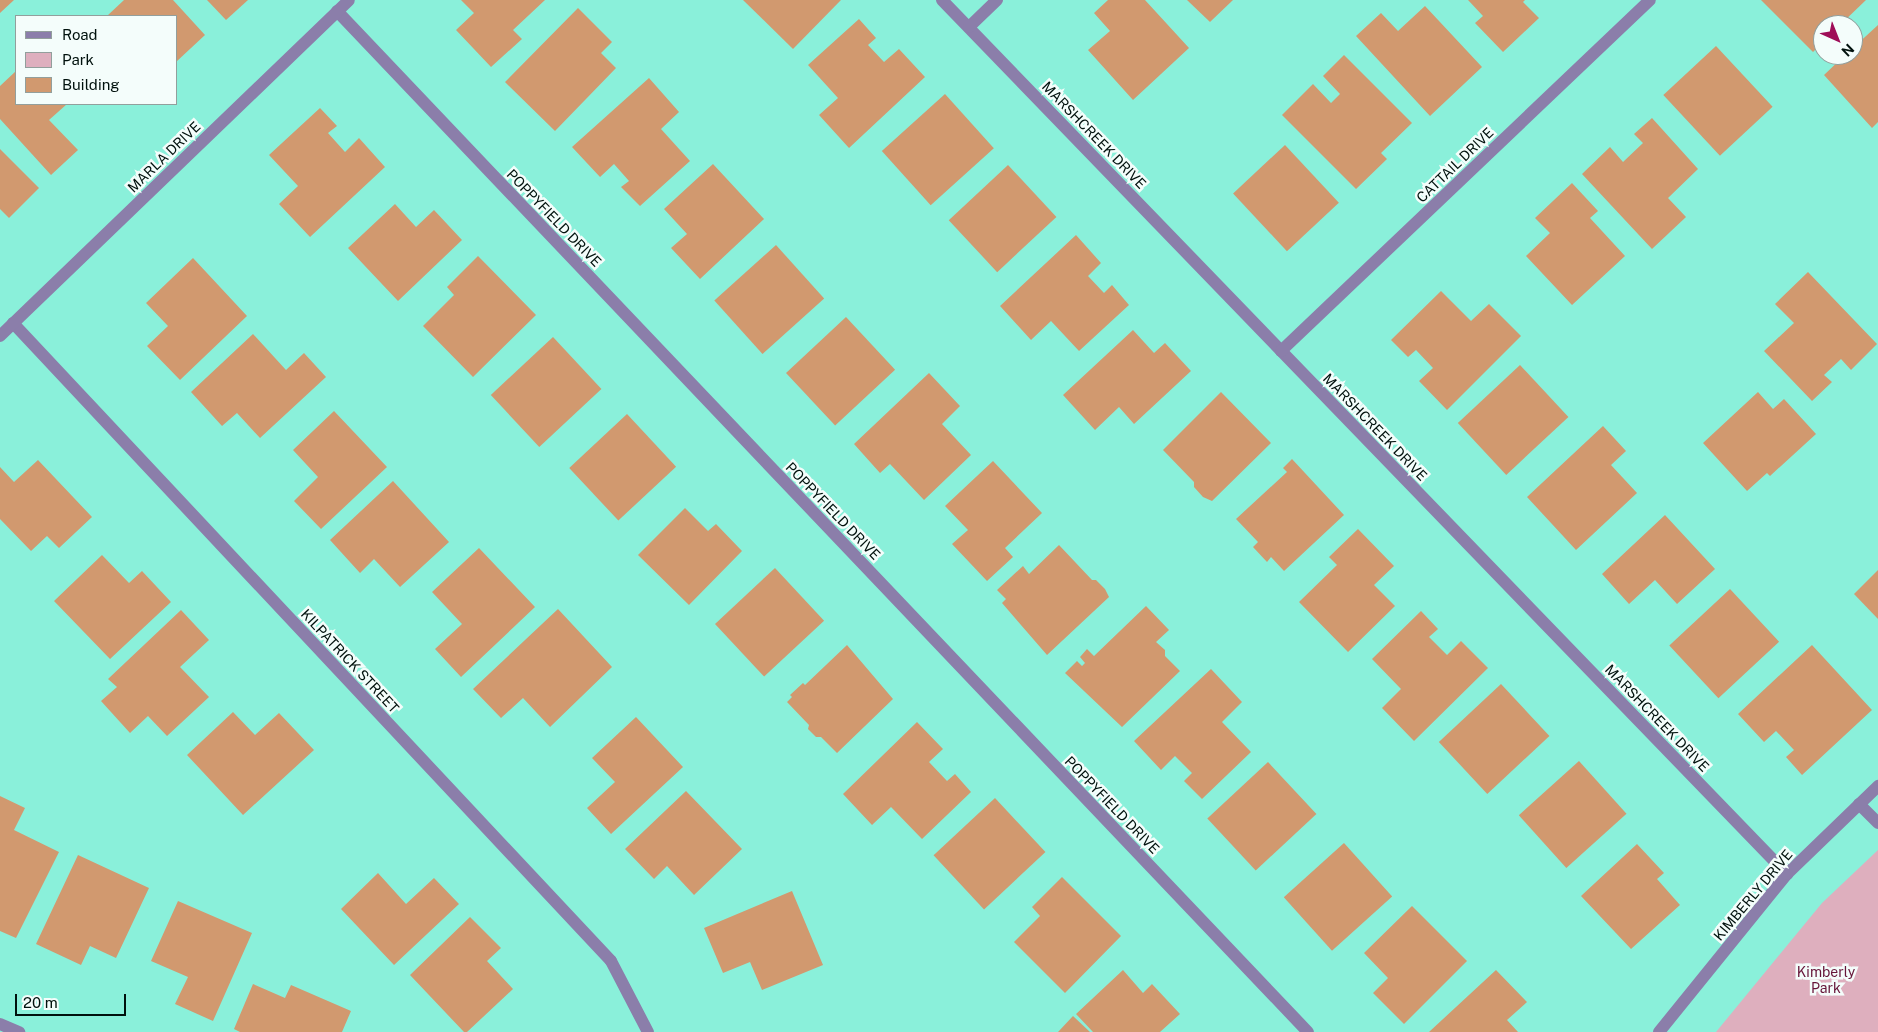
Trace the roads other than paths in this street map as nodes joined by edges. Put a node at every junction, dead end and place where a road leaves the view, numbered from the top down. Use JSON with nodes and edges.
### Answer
{"nodes":[{"id":1,"x":349,"y":0,"type":"edge"},
{"id":2,"x":942,"y":0,"type":"edge"},
{"id":3,"x":997,"y":0,"type":"edge"},
{"id":4,"x":1650,"y":0,"type":"edge"},
{"id":5,"x":338,"y":11,"type":"junction"},
{"id":6,"x":969,"y":27,"type":"junction"},
{"id":7,"x":14,"y":323,"type":"junction"},
{"id":8,"x":0,"y":336,"type":"edge"},
{"id":9,"x":1281,"y":351,"type":"junction"},
{"id":10,"x":1878,"y":786,"type":"edge"},
{"id":11,"x":1859,"y":804,"type":"junction"},
{"id":12,"x":1878,"y":823,"type":"edge"},
{"id":13,"x":1787,"y":874,"type":"junction"},
{"id":14,"x":0,"y":1024,"type":"edge"},
{"id":15,"x":19,"y":1032,"type":"edge"},
{"id":16,"x":648,"y":1032,"type":"edge"},
{"id":17,"x":1308,"y":1032,"type":"edge"},
{"id":18,"x":1659,"y":1032,"type":"edge"}],
"edges":[{"from":1,"to":5,"type":"street","name":"MARLA DRIVE"},
{"from":2,"to":6,"type":"street","name":"MARSHCREEK DRIVE"},
{"from":3,"to":6,"type":"street"},
{"from":4,"to":9,"type":"street","name":"CATTAIL DRIVE"},
{"from":5,"to":7,"type":"street","name":"MARLA DRIVE"},
{"from":5,"to":17,"type":"street","name":"POPPYFIELD DRIVE"},
{"from":6,"to":9,"type":"street","name":"MARSHCREEK DRIVE"},
{"from":7,"to":8,"type":"street","name":"MARLA DRIVE"},
{"from":7,"to":16,"type":"street","name":"KILPATRICK STREET"},
{"from":9,"to":13,"type":"street","name":"MARSHCREEK DRIVE"},
{"from":10,"to":11,"type":"street","name":"KIMBERLY DRIVE"},
{"from":11,"to":12,"type":"street"},
{"from":11,"to":13,"type":"street","name":"KIMBERLY DRIVE"},
{"from":13,"to":18,"type":"street","name":"KIMBERLY DRIVE"},
{"from":14,"to":15,"type":"street"}]}
